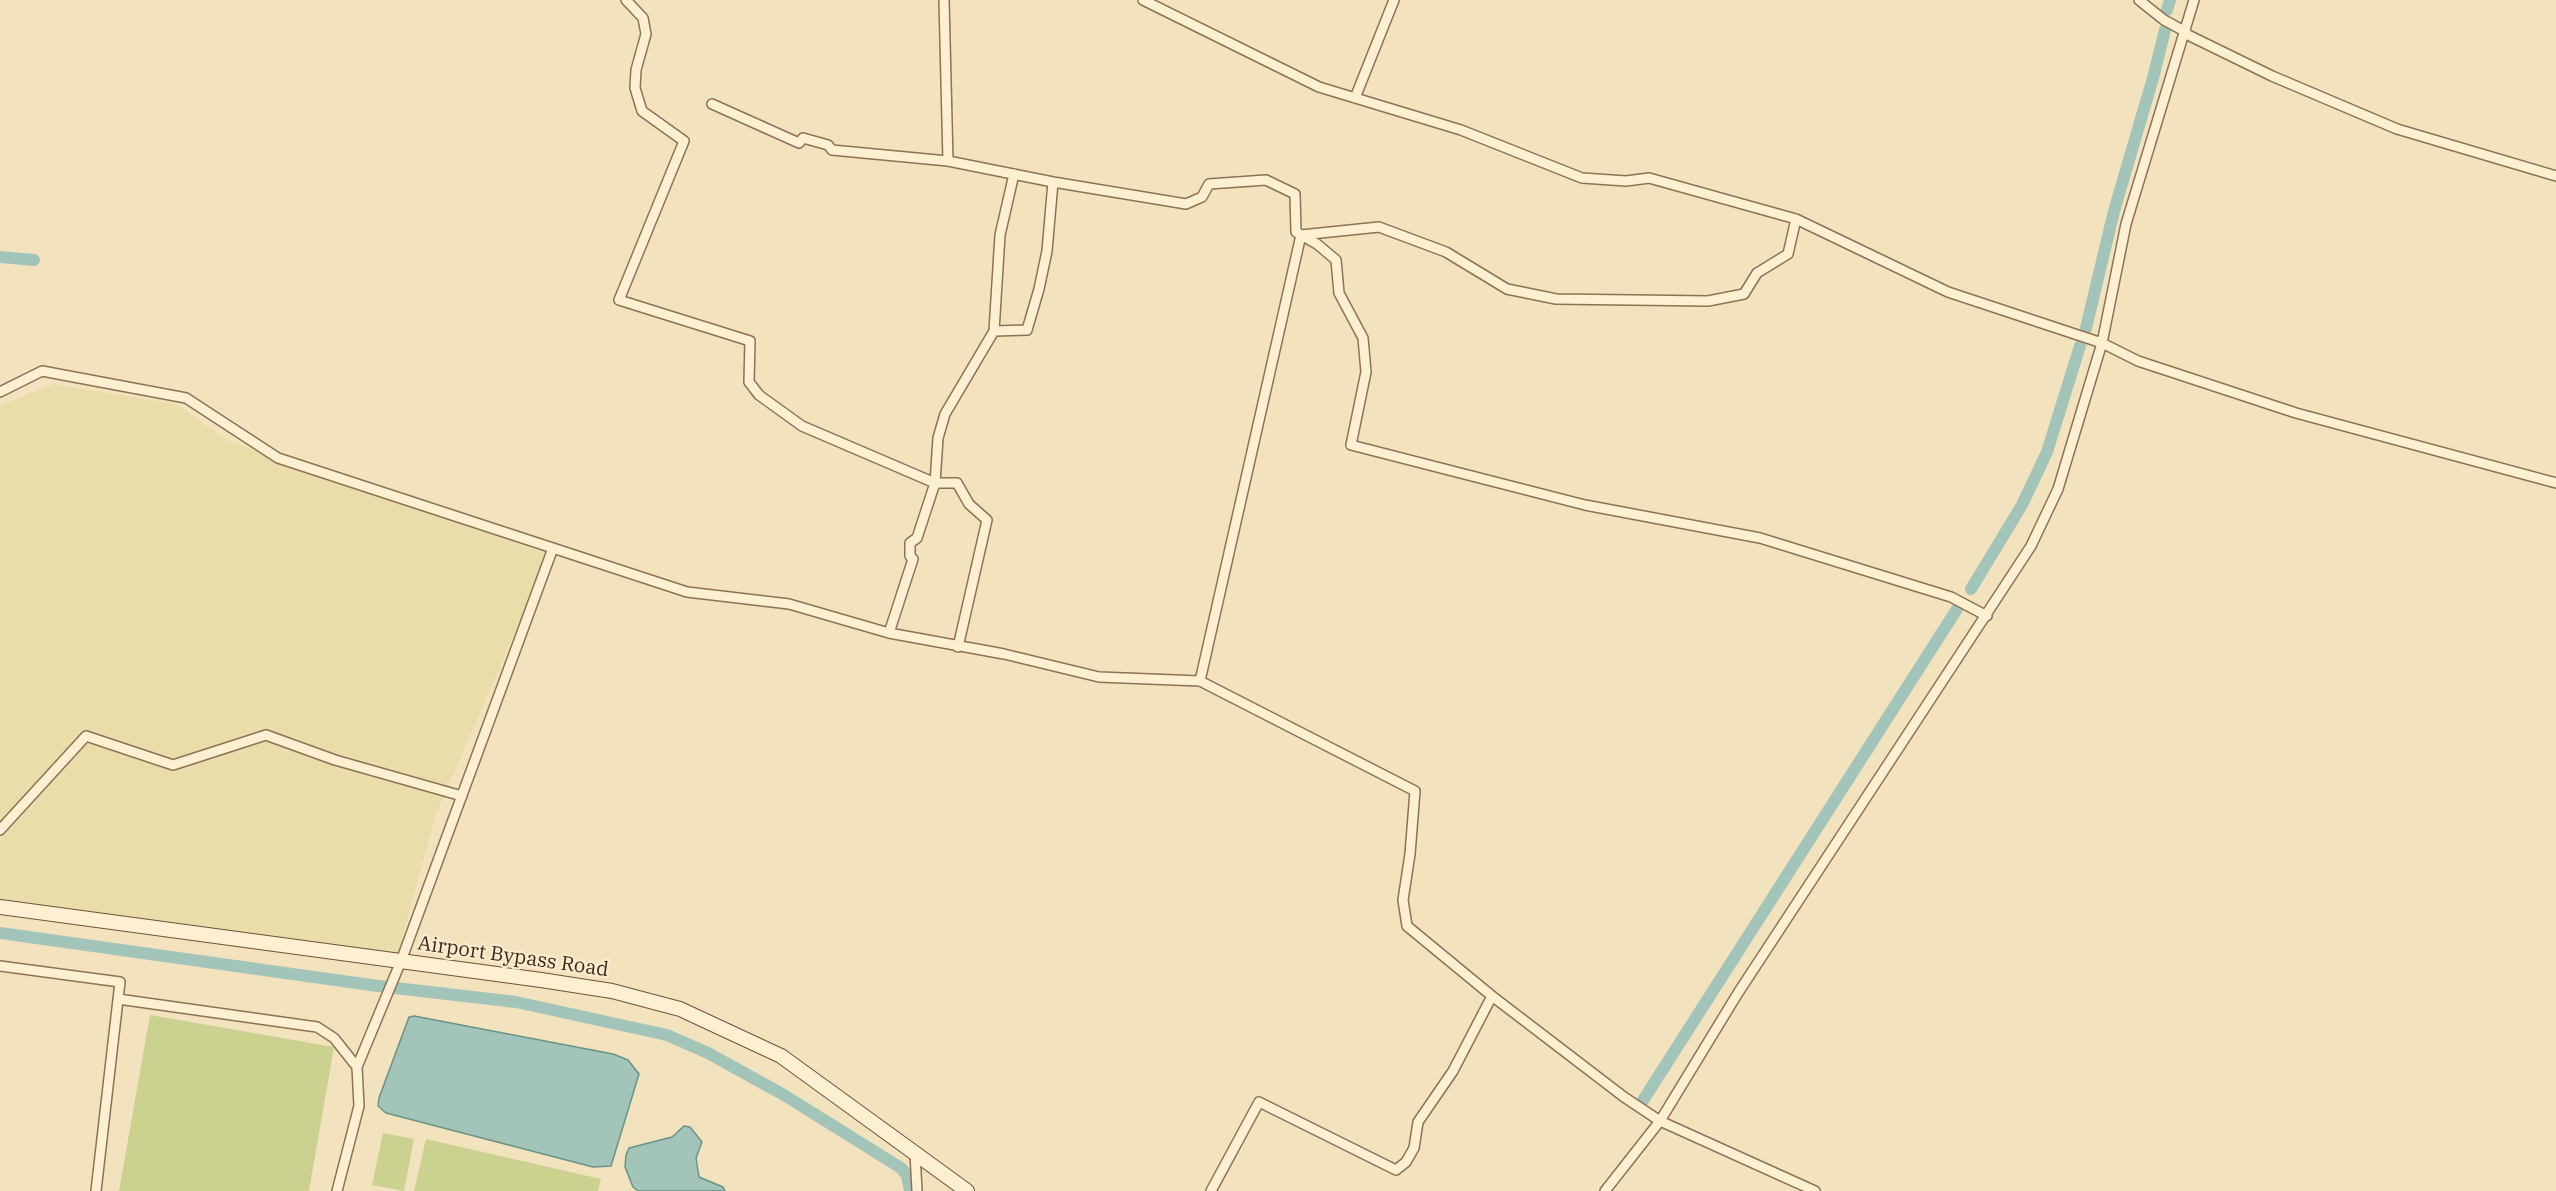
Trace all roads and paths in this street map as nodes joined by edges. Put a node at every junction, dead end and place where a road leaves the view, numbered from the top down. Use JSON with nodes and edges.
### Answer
{"nodes":[{"id":1,"x":626,"y":0,"type":"edge"},
{"id":2,"x":944,"y":0,"type":"edge"},
{"id":3,"x":1143,"y":0,"type":"edge"},
{"id":4,"x":1394,"y":0,"type":"edge"},
{"id":5,"x":2139,"y":0,"type":"edge"},
{"id":6,"x":2194,"y":0,"type":"edge"},
{"id":7,"x":2186,"y":33,"type":"junction"},
{"id":8,"x":1355,"y":98,"type":"junction"},
{"id":9,"x":712,"y":104,"type":"dead end"},
{"id":10,"x":948,"y":161,"type":"junction"},
{"id":11,"x":1014,"y":174,"type":"junction"},
{"id":12,"x":2556,"y":176,"type":"edge"},
{"id":13,"x":1053,"y":182,"type":"junction"},
{"id":14,"x":1796,"y":219,"type":"junction"},
{"id":15,"x":1301,"y":235,"type":"junction"},
{"id":16,"x":994,"y":331,"type":"junction"},
{"id":17,"x":2102,"y":343,"type":"junction"},
{"id":18,"x":0,"y":392,"type":"edge"},
{"id":19,"x":935,"y":483,"type":"junction"},
{"id":20,"x":2556,"y":483,"type":"edge"},
{"id":21,"x":553,"y":548,"type":"junction"},
{"id":22,"x":1987,"y":616,"type":"junction"},
{"id":23,"x":890,"y":633,"type":"junction"},
{"id":24,"x":958,"y":647,"type":"junction"},
{"id":25,"x":1200,"y":681,"type":"junction"},
{"id":26,"x":462,"y":796,"type":"junction"},
{"id":27,"x":0,"y":830,"type":"edge"},
{"id":28,"x":0,"y":907,"type":"edge"},
{"id":29,"x":401,"y":961,"type":"junction"},
{"id":30,"x":0,"y":966,"type":"edge"},
{"id":31,"x":1492,"y":996,"type":"junction"},
{"id":32,"x":118,"y":999,"type":"junction"},
{"id":33,"x":357,"y":1067,"type":"junction"},
{"id":34,"x":1660,"y":1121,"type":"junction"},
{"id":35,"x":915,"y":1154,"type":"junction"},
{"id":36,"x":96,"y":1191,"type":"edge"},
{"id":37,"x":337,"y":1191,"type":"edge"},
{"id":38,"x":917,"y":1191,"type":"edge"},
{"id":39,"x":967,"y":1191,"type":"edge"},
{"id":40,"x":1211,"y":1191,"type":"edge"},
{"id":41,"x":1605,"y":1191,"type":"edge"},
{"id":42,"x":1815,"y":1191,"type":"edge"}],
"edges":[{"from":1,"to":19,"type":"street"},
{"from":2,"to":10,"type":"street"},
{"from":3,"to":8,"type":"street"},
{"from":4,"to":8,"type":"street"},
{"from":5,"to":7,"type":"street"},
{"from":6,"to":7,"type":"street"},
{"from":7,"to":12,"type":"street"},
{"from":7,"to":17,"type":"street"},
{"from":8,"to":14,"type":"street"},
{"from":9,"to":10,"type":"street"},
{"from":10,"to":11,"type":"street"},
{"from":11,"to":13,"type":"street"},
{"from":11,"to":16,"type":"street"},
{"from":13,"to":15,"type":"street"},
{"from":13,"to":16,"type":"street"},
{"from":14,"to":15,"type":"street"},
{"from":14,"to":17,"type":"street"},
{"from":15,"to":22,"type":"street"},
{"from":15,"to":25,"type":"street"},
{"from":16,"to":19,"type":"street"},
{"from":17,"to":20,"type":"street"},
{"from":17,"to":22,"type":"street"},
{"from":18,"to":21,"type":"street"},
{"from":19,"to":23,"type":"street"},
{"from":19,"to":24,"type":"street"},
{"from":21,"to":23,"type":"street"},
{"from":21,"to":26,"type":"street"},
{"from":22,"to":34,"type":"street"},
{"from":23,"to":24,"type":"street"},
{"from":24,"to":25,"type":"street"},
{"from":25,"to":31,"type":"street"},
{"from":26,"to":27,"type":"street"},
{"from":26,"to":29,"type":"street"},
{"from":28,"to":29,"type":"street","name":"Airport Bypass Road"},
{"from":29,"to":33,"type":"street"},
{"from":29,"to":35,"type":"street","name":"Airport Bypass Road"},
{"from":30,"to":32,"type":"street"},
{"from":31,"to":34,"type":"street"},
{"from":31,"to":40,"type":"street"},
{"from":32,"to":33,"type":"street"},
{"from":32,"to":36,"type":"street"},
{"from":33,"to":37,"type":"street"},
{"from":34,"to":41,"type":"street"},
{"from":34,"to":42,"type":"street"},
{"from":35,"to":38,"type":"street"},
{"from":35,"to":39,"type":"street","name":"Airport Bypass Road"}]}
